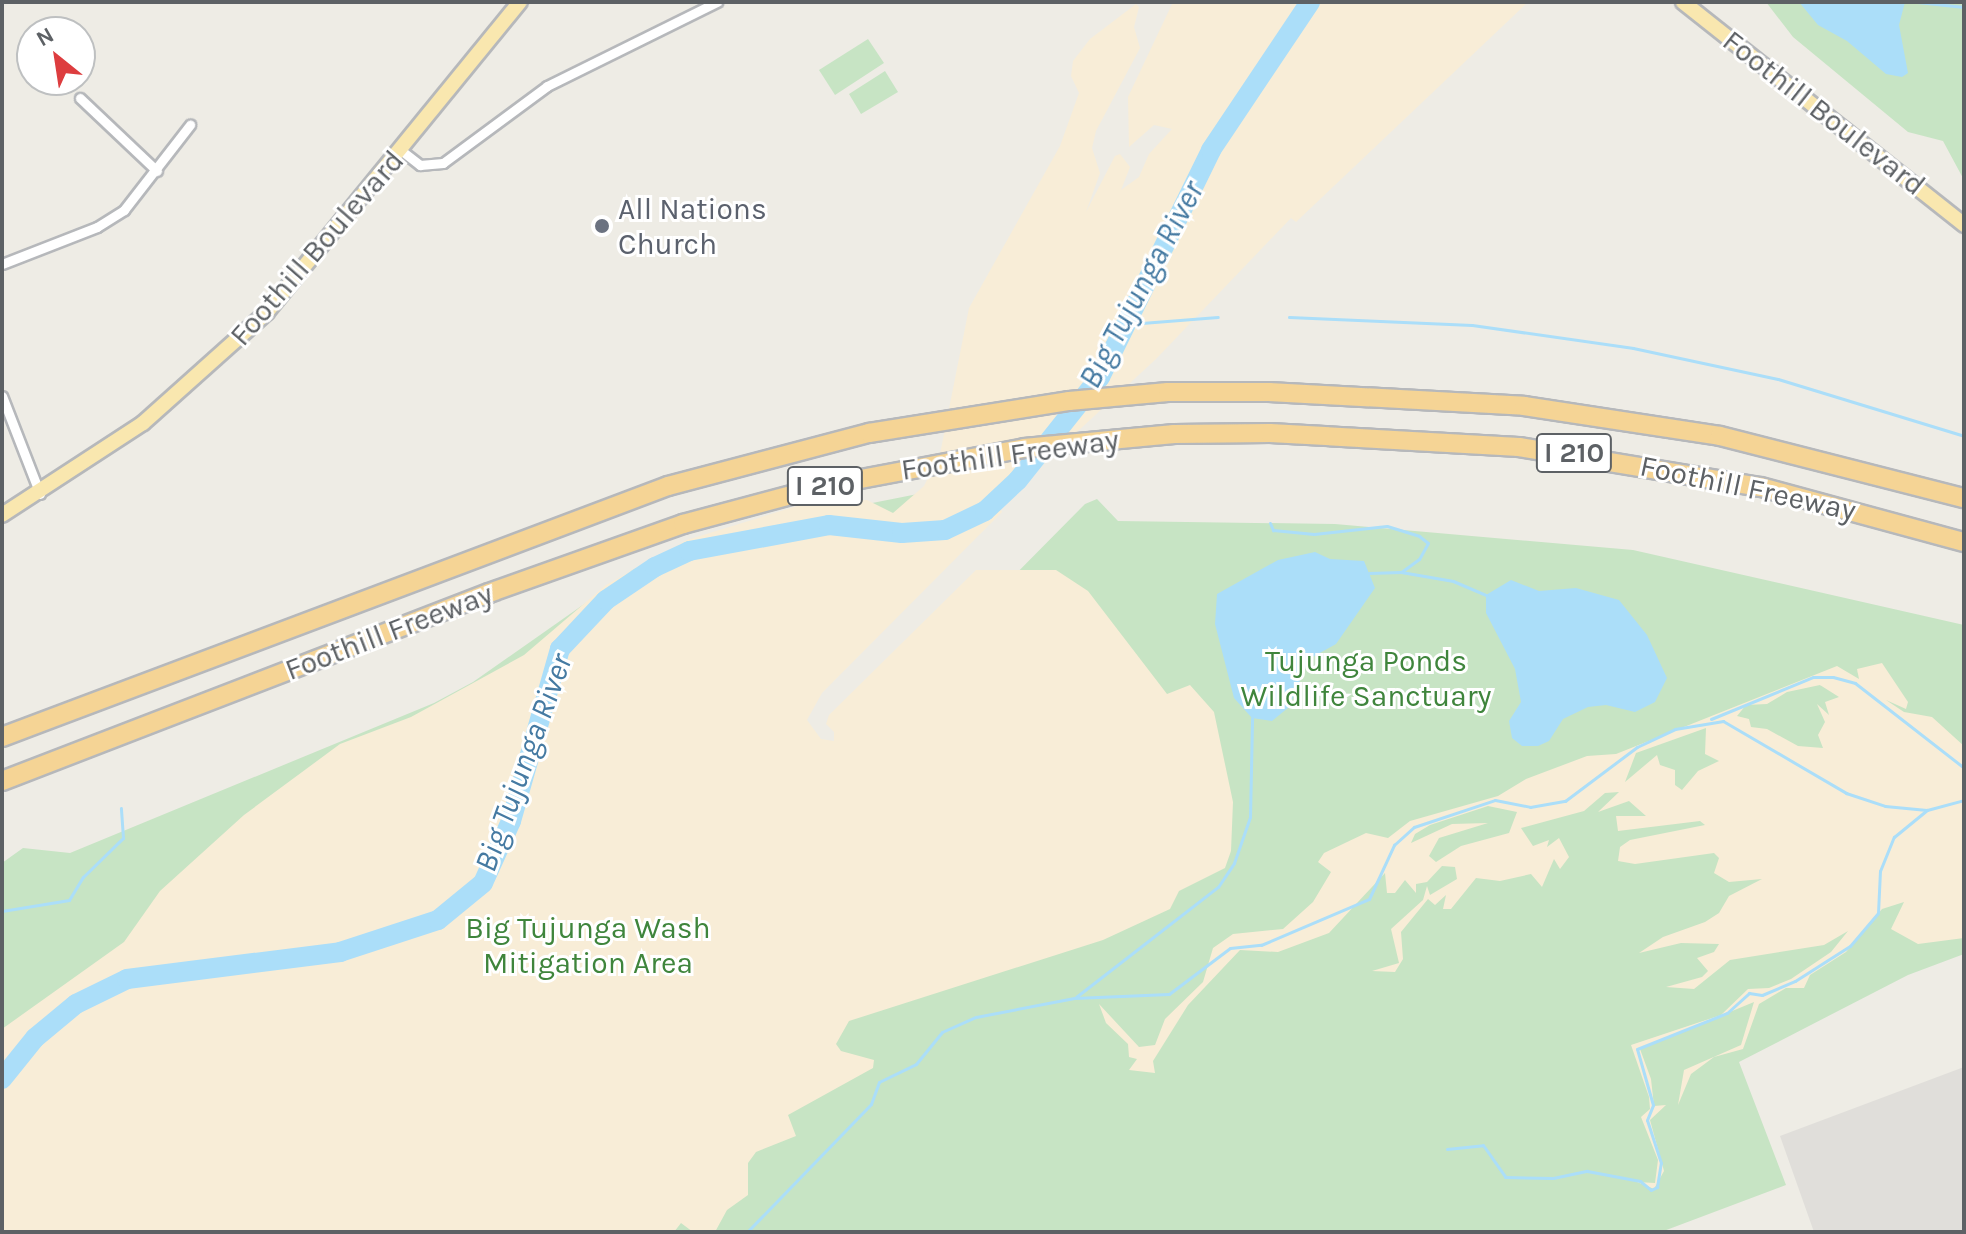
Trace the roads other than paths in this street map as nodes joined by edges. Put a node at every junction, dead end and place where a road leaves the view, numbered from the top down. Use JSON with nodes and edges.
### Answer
{"nodes":[{"id":1,"x":520,"y":2,"type":"edge"},
{"id":2,"x":717,"y":2,"type":"edge"},
{"id":3,"x":1683,"y":2,"type":"edge"},
{"id":4,"x":80,"y":98,"type":"dead end"},
{"id":5,"x":190,"y":125,"type":"dead end"},
{"id":6,"x":402,"y":151,"type":"junction"},
{"id":7,"x":157,"y":171,"type":"junction"},
{"id":8,"x":1964,"y":225,"type":"edge"},
{"id":9,"x":2,"y":264,"type":"edge"},
{"id":10,"x":2,"y":396,"type":"edge"},
{"id":11,"x":40,"y":494,"type":"junction"},
{"id":12,"x":1964,"y":498,"type":"edge"},
{"id":13,"x":2,"y":515,"type":"edge"},
{"id":14,"x":1964,"y":542,"type":"edge"},
{"id":15,"x":2,"y":737,"type":"edge"},
{"id":16,"x":2,"y":781,"type":"edge"}],
"edges":[{"from":1,"to":6,"type":"main road","name":"Foothill Boulevard"},
{"from":2,"to":6,"type":"street"},
{"from":3,"to":8,"type":"main road","name":"Foothill Boulevard"},
{"from":4,"to":7,"type":"street"},
{"from":5,"to":7,"type":"street"},
{"from":6,"to":11,"type":"main road","name":"Foothill Boulevard"},
{"from":7,"to":9,"type":"street"},
{"from":10,"to":11,"type":"street"},
{"from":11,"to":13,"type":"main road","name":"Foothill Boulevard"},
{"from":12,"to":15,"type":"highway","name":"Foothill Freeway","number":"I 210"},
{"from":14,"to":16,"type":"highway","name":"Foothill Freeway","number":"I 210"}]}
